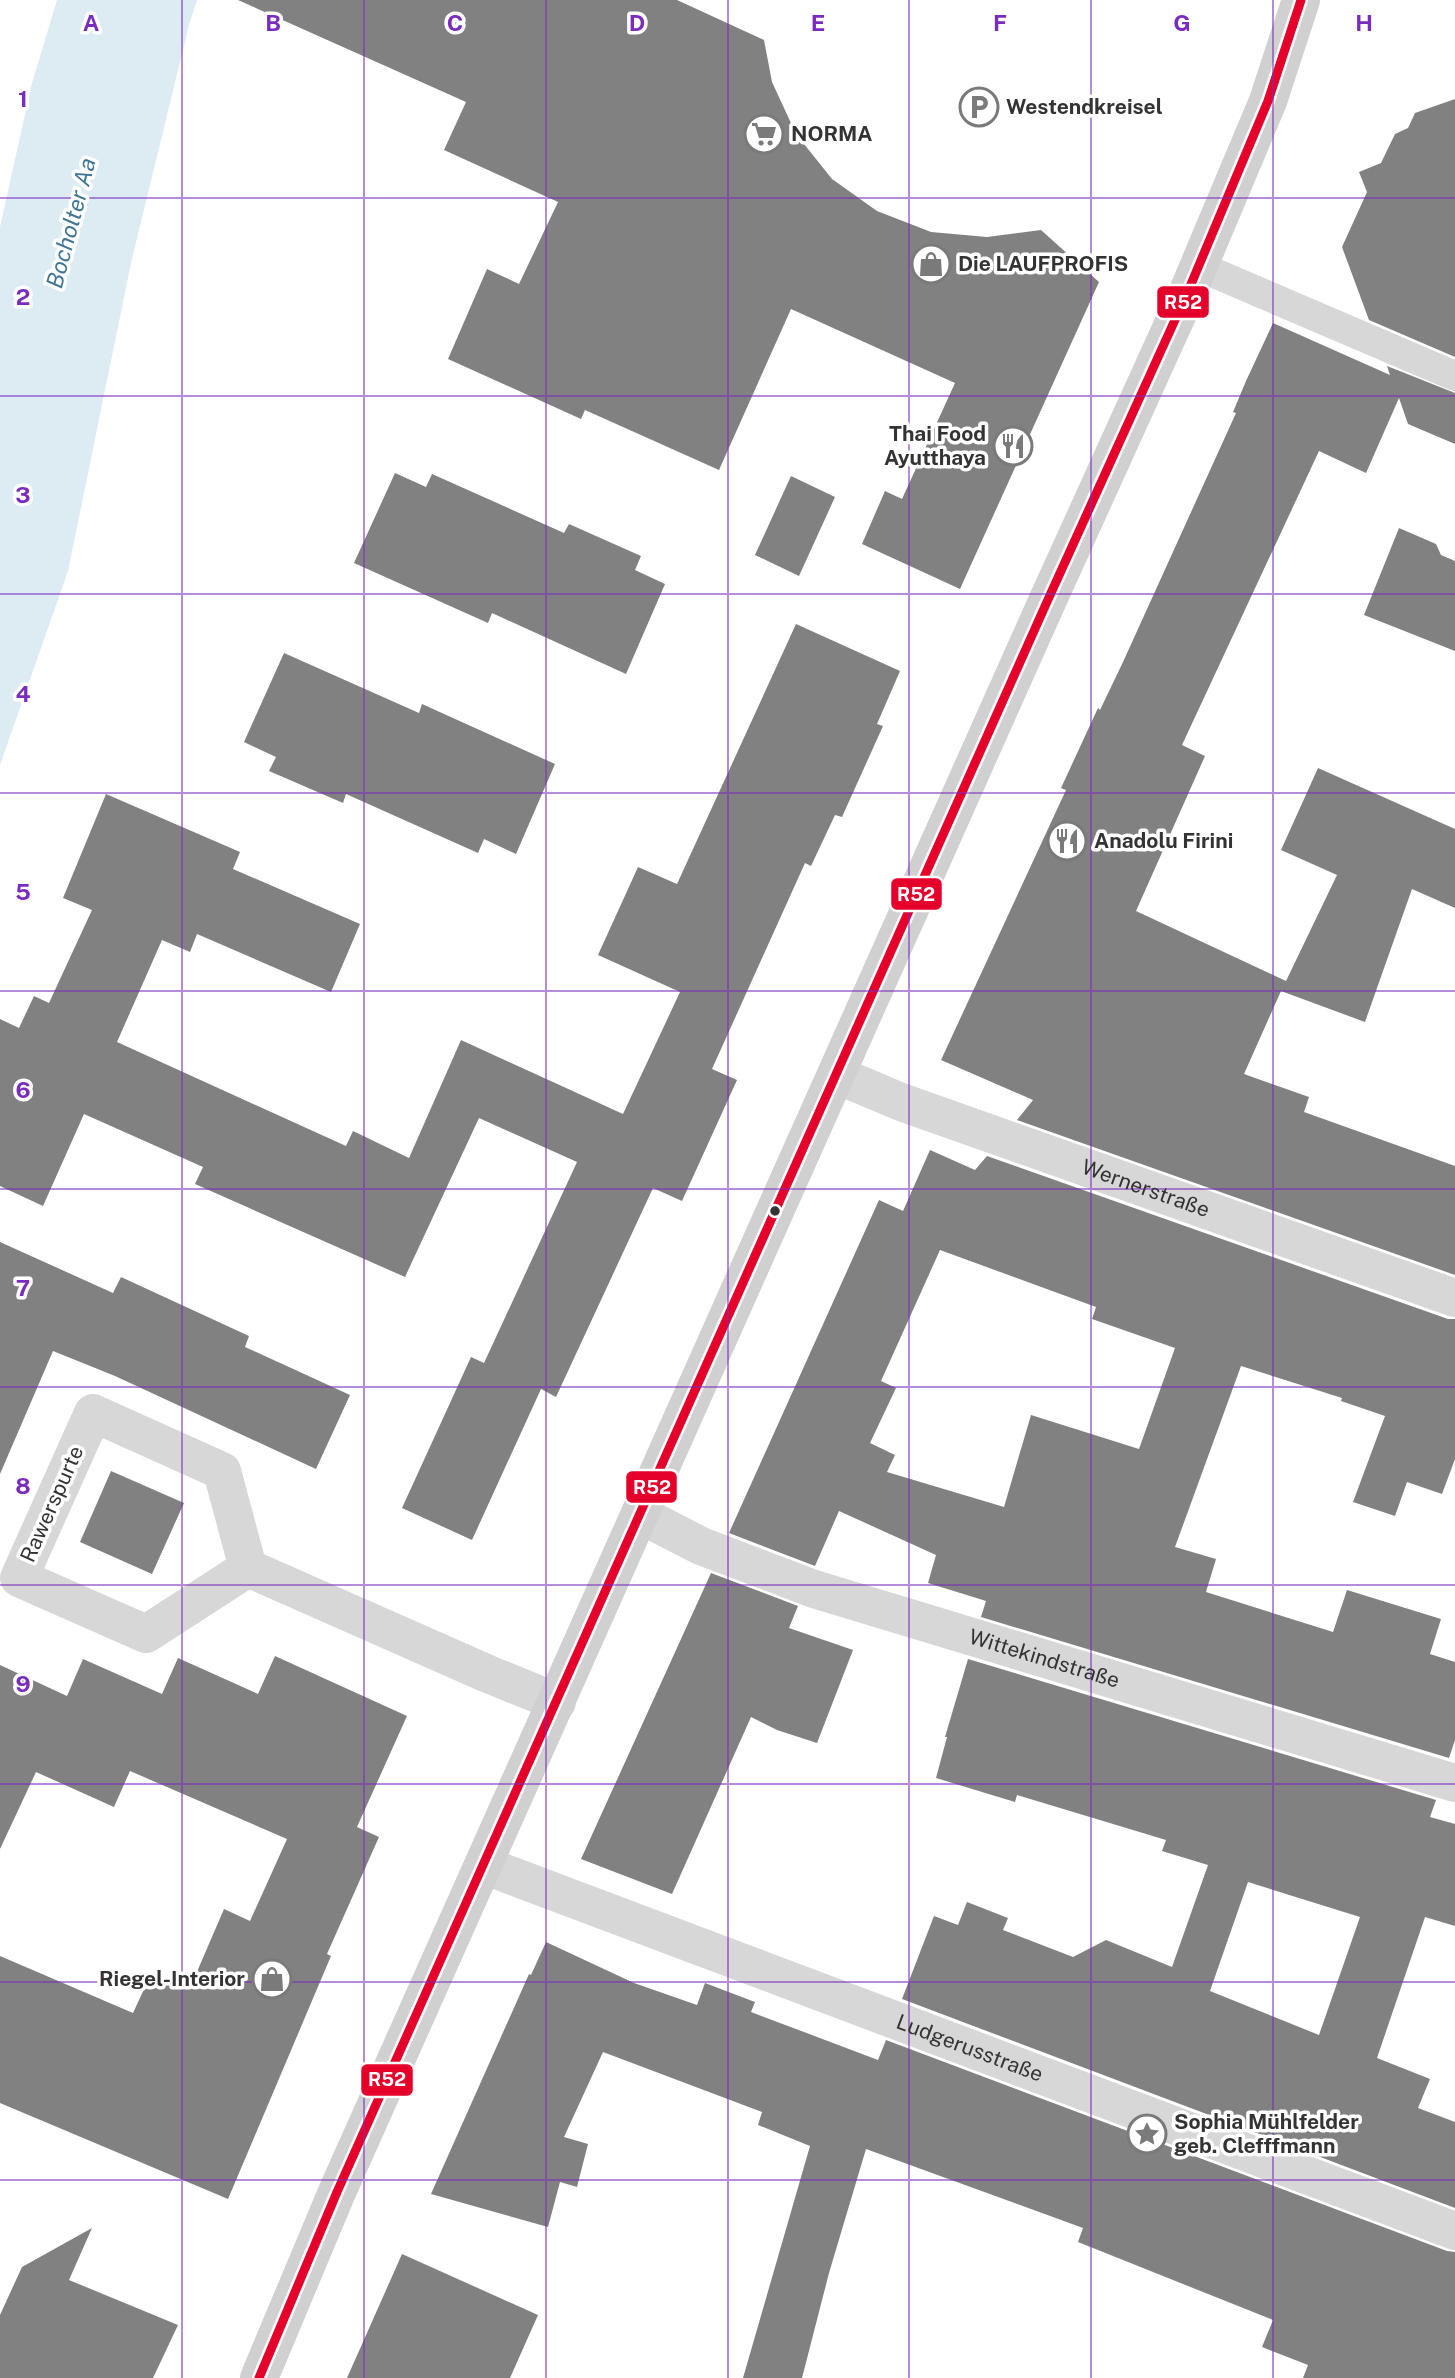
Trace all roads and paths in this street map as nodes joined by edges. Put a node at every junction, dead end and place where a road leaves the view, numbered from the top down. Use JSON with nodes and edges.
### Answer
{"nodes":[{"id":1,"x":1301,"y":0,"type":"edge"},
{"id":2,"x":1198,"y":266,"type":"junction"},
{"id":3,"x":1455,"y":376,"type":"edge"},
{"id":4,"x":837,"y":1075,"type":"junction"},
{"id":5,"x":1455,"y":1298,"type":"edge"},
{"id":6,"x":641,"y":1515,"type":"junction"},
{"id":7,"x":248,"y":1568,"type":"junction"},
{"id":8,"x":556,"y":1702,"type":"junction"},
{"id":9,"x":1455,"y":1783,"type":"edge"},
{"id":10,"x":483,"y":1865,"type":"junction"},
{"id":11,"x":1455,"y":2231,"type":"edge"},
{"id":12,"x":258,"y":2378,"type":"edge"}],
"edges":[{"from":1,"to":2,"type":"main road"},
{"from":2,"to":3,"type":"lane"},
{"from":2,"to":4,"type":"main road"},
{"from":4,"to":5,"type":"street","name":"Wernerstraße"},
{"from":4,"to":6,"type":"main road"},
{"from":6,"to":8,"type":"main road"},
{"from":6,"to":9,"type":"street","name":"Wittekindstraße"},
{"from":7,"to":7,"type":"street","name":"Rawerspurte"},
{"from":7,"to":8,"type":"street"},
{"from":8,"to":10,"type":"main road"},
{"from":10,"to":11,"type":"street","name":"Ludgerusstraße"},
{"from":10,"to":12,"type":"main road"}]}
